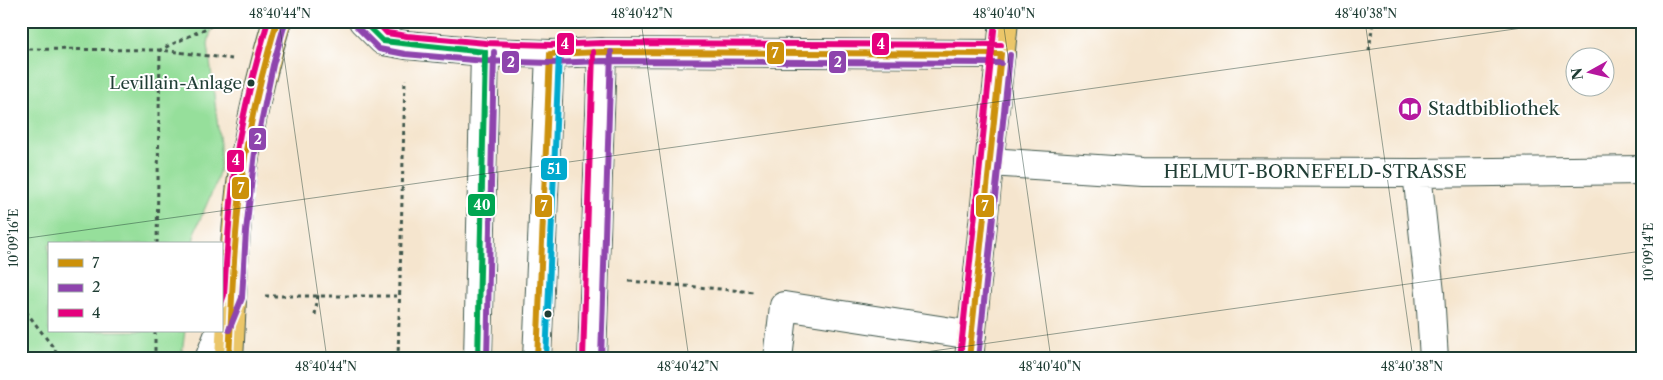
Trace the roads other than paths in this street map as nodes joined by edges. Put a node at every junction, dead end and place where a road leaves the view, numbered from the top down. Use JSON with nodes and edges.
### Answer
{"nodes":[{"id":1,"x":276,"y":21,"type":"edge"},
{"id":2,"x":363,"y":21,"type":"edge"},
{"id":3,"x":1004,"y":21,"type":"edge"},
{"id":4,"x":486,"y":52,"type":"junction"},
{"id":5,"x":602,"y":52,"type":"junction"},
{"id":6,"x":550,"y":54,"type":"junction"},
{"id":7,"x":1001,"y":54,"type":"junction"},
{"id":8,"x":989,"y":162,"type":"junction"},
{"id":9,"x":1642,"y":170,"type":"edge"},
{"id":10,"x":1417,"y":174,"type":"junction"},
{"id":11,"x":233,"y":297,"type":"junction"},
{"id":12,"x":222,"y":324,"type":"edge"},
{"id":13,"x":220,"y":332,"type":"edge"},
{"id":14,"x":970,"y":347,"type":"edge"},
{"id":15,"x":210,"y":359,"type":"edge"},
{"id":16,"x":229,"y":359,"type":"edge"},
{"id":17,"x":478,"y":359,"type":"edge"},
{"id":18,"x":537,"y":359,"type":"edge"},
{"id":19,"x":592,"y":359,"type":"edge"},
{"id":20,"x":778,"y":359,"type":"edge"},
{"id":21,"x":1434,"y":359,"type":"edge"}],
"edges":[{"from":1,"to":11,"type":"main road"},
{"from":2,"to":4,"type":"street"},
{"from":3,"to":7,"type":"main road"},
{"from":4,"to":6,"type":"street"},
{"from":4,"to":17,"type":"street"},
{"from":5,"to":6,"type":"street"},
{"from":5,"to":7,"type":"street"},
{"from":5,"to":19,"type":"street"},
{"from":6,"to":18,"type":"street"},
{"from":7,"to":8,"type":"main road"},
{"from":8,"to":10,"type":"street","name":"HELMUT-BORNEFELD-STRASSE"},
{"from":8,"to":14,"type":"main road"},
{"from":9,"to":10,"type":"street","name":"HELMUT-BORNEFELD-STRASSE"},
{"from":10,"to":21,"type":"street"},
{"from":11,"to":12,"type":"street"},
{"from":11,"to":16,"type":"main road"},
{"from":13,"to":15,"type":"street"},
{"from":14,"to":20,"type":"street"}]}
